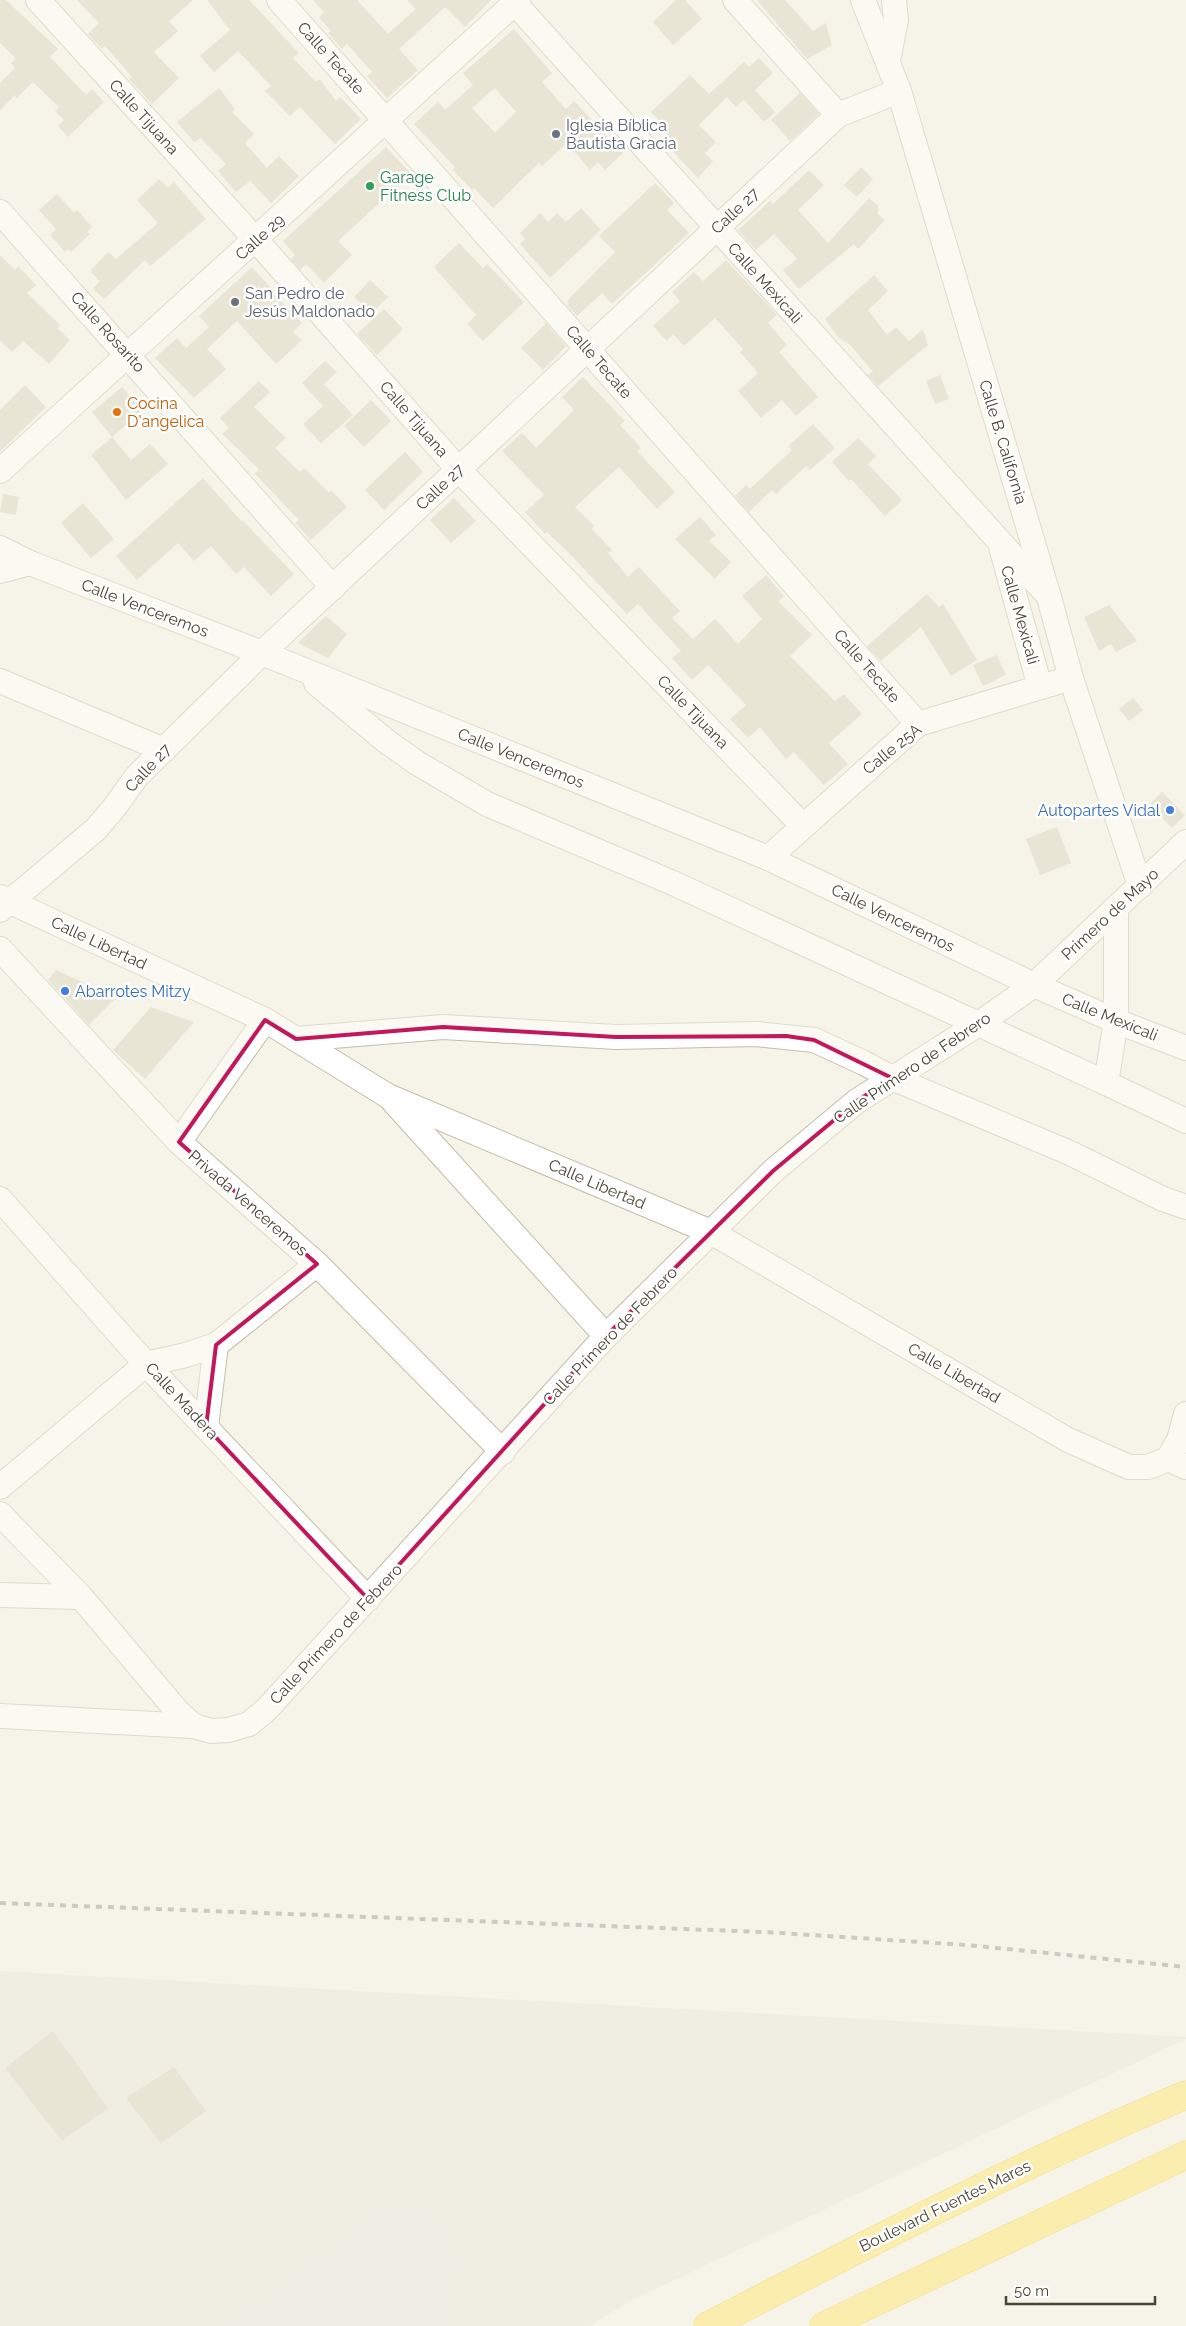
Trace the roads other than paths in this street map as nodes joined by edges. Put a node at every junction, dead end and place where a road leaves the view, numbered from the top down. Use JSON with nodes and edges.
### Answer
{"nodes":[{"id":1,"x":38,"y":0,"type":"edge"},
{"id":2,"x":279,"y":0,"type":"edge"},
{"id":3,"x":735,"y":0,"type":"edge"},
{"id":4,"x":863,"y":0,"type":"edge"},
{"id":5,"x":894,"y":0,"type":"edge"},
{"id":6,"x":514,"y":1,"type":"edge"},
{"id":7,"x":888,"y":61,"type":"junction"},
{"id":8,"x":899,"y":91,"type":"junction"},
{"id":9,"x":838,"y":115,"type":"junction"},
{"id":10,"x":387,"y":120,"type":"junction"},
{"id":11,"x":0,"y":212,"type":"edge"},
{"id":12,"x":716,"y":229,"type":"junction"},
{"id":13,"x":256,"y":240,"type":"junction"},
{"id":14,"x":588,"y":349,"type":"junction"},
{"id":15,"x":128,"y":355,"type":"junction"},
{"id":16,"x":458,"y":470,"type":"junction"},
{"id":17,"x":0,"y":472,"type":"edge"},
{"id":18,"x":1000,"y":543,"type":"junction"},
{"id":19,"x":0,"y":548,"type":"edge"},
{"id":20,"x":30,"y":563,"type":"junction"},
{"id":21,"x":0,"y":571,"type":"edge"},
{"id":22,"x":333,"y":588,"type":"junction"},
{"id":23,"x":1049,"y":598,"type":"junction"},
{"id":24,"x":262,"y":654,"type":"junction"},
{"id":25,"x":299,"y":669,"type":"junction"},
{"id":26,"x":1071,"y":678,"type":"junction"},
{"id":27,"x":0,"y":682,"type":"edge"},
{"id":28,"x":1040,"y":687,"type":"junction"},
{"id":29,"x":918,"y":724,"type":"junction"},
{"id":30,"x":164,"y":750,"type":"junction"},
{"id":31,"x":802,"y":826,"type":"junction"},
{"id":32,"x":1186,"y":842,"type":"edge"},
{"id":33,"x":768,"y":858,"type":"junction"},
{"id":34,"x":1140,"y":886,"type":"junction"},
{"id":35,"x":3,"y":902,"type":"edge"},
{"id":36,"x":1116,"y":908,"type":"junction"},
{"id":37,"x":0,"y":949,"type":"edge"},
{"id":38,"x":1034,"y":985,"type":"junction"},
{"id":39,"x":265,"y":1020,"type":"junction"},
{"id":40,"x":1116,"y":1021,"type":"junction"},
{"id":41,"x":977,"y":1025,"type":"junction"},
{"id":42,"x":296,"y":1040,"type":"junction"},
{"id":43,"x":1186,"y":1048,"type":"edge"},
{"id":44,"x":892,"y":1078,"type":"junction"},
{"id":45,"x":1106,"y":1083,"type":"junction"},
{"id":46,"x":388,"y":1096,"type":"junction"},
{"id":47,"x":1186,"y":1122,"type":"edge"},
{"id":48,"x":179,"y":1142,"type":"junction"},
{"id":49,"x":0,"y":1199,"type":"edge"},
{"id":50,"x":1186,"y":1208,"type":"edge"},
{"id":51,"x":711,"y":1232,"type":"junction"},
{"id":52,"x":317,"y":1264,"type":"junction"},
{"id":53,"x":606,"y":1336,"type":"junction"},
{"id":54,"x":216,"y":1345,"type":"junction"},
{"id":55,"x":146,"y":1364,"type":"junction"},
{"id":56,"x":1186,"y":1414,"type":"edge"},
{"id":57,"x":206,"y":1427,"type":"junction"},
{"id":58,"x":502,"y":1452,"type":"junction"},
{"id":59,"x":1177,"y":1463,"type":"edge"},
{"id":60,"x":0,"y":1487,"type":"edge"},
{"id":61,"x":0,"y":1514,"type":"edge"},
{"id":62,"x":0,"y":1595,"type":"edge"},
{"id":63,"x":81,"y":1597,"type":"junction"},
{"id":64,"x":368,"y":1599,"type":"junction"},
{"id":65,"x":0,"y":1716,"type":"edge"},
{"id":66,"x":194,"y":1726,"type":"junction"},
{"id":67,"x":1186,"y":2096,"type":"edge"},
{"id":68,"x":1186,"y":2155,"type":"edge"},
{"id":69,"x":708,"y":2326,"type":"edge"},
{"id":70,"x":824,"y":2326,"type":"edge"}],
"edges":[{"from":1,"to":13,"type":"street","name":"Calle Tijuana"},
{"from":2,"to":10,"type":"street","name":"Calle Tecate"},
{"from":3,"to":9,"type":"street"},
{"from":4,"to":7,"type":"street","name":"Calle B. California"},
{"from":5,"to":7,"type":"street"},
{"from":6,"to":10,"type":"street","name":"Calle 29"},
{"from":6,"to":12,"type":"street","name":"Calle Mexicali"},
{"from":7,"to":8,"type":"street","name":"Calle B. California"},
{"from":8,"to":9,"type":"street","name":"Calle 27"},
{"from":8,"to":23,"type":"street","name":"Calle B. California"},
{"from":9,"to":12,"type":"street","name":"Calle 27"},
{"from":10,"to":13,"type":"street","name":"Calle 29"},
{"from":10,"to":14,"type":"street","name":"Calle Tecate"},
{"from":11,"to":15,"type":"street","name":"Calle Rosarito"},
{"from":12,"to":14,"type":"street","name":"Calle 27"},
{"from":12,"to":18,"type":"street","name":"Calle Mexicali"},
{"from":13,"to":15,"type":"street","name":"Calle 29"},
{"from":13,"to":16,"type":"street","name":"Calle Tijuana"},
{"from":14,"to":16,"type":"street","name":"Calle 27"},
{"from":14,"to":29,"type":"street","name":"Calle Tecate"},
{"from":15,"to":17,"type":"street","name":"Calle 29"},
{"from":15,"to":22,"type":"street","name":"Calle Rosarito"},
{"from":16,"to":22,"type":"street","name":"Calle 27"},
{"from":16,"to":31,"type":"street","name":"Calle Tijuana"},
{"from":18,"to":23,"type":"street","name":"Calle Mexicali"},
{"from":18,"to":28,"type":"street","name":"Calle Mexicali"},
{"from":19,"to":20,"type":"street","name":"Calle Venceremos"},
{"from":20,"to":21,"type":"street"},
{"from":20,"to":24,"type":"street","name":"Calle Venceremos"},
{"from":22,"to":24,"type":"street","name":"Calle 27"},
{"from":23,"to":26,"type":"street","name":"Calle B. California"},
{"from":24,"to":25,"type":"street","name":"Calle Venceremos"},
{"from":24,"to":30,"type":"street","name":"Calle 27"},
{"from":25,"to":33,"type":"street","name":"Calle Venceremos"},
{"from":25,"to":41,"type":"street"},
{"from":26,"to":28,"type":"street","name":"Calle 25A"},
{"from":26,"to":34,"type":"street","name":"Calle B. California"},
{"from":27,"to":30,"type":"street"},
{"from":28,"to":29,"type":"street","name":"Calle 25A"},
{"from":29,"to":31,"type":"street","name":"Calle 25A"},
{"from":30,"to":35,"type":"street","name":"Calle 27"},
{"from":31,"to":33,"type":"street","name":"Calle 25A"},
{"from":32,"to":34,"type":"street","name":"Primero de Mayo"},
{"from":33,"to":38,"type":"street","name":"Calle Venceremos"},
{"from":34,"to":36,"type":"street","name":"Primero de Mayo"},
{"from":35,"to":39,"type":"street","name":"Calle Libertad"},
{"from":36,"to":38,"type":"street","name":"Primero de Mayo"},
{"from":36,"to":40,"type":"street"},
{"from":37,"to":48,"type":"street","name":"Privada Venceremos"},
{"from":38,"to":40,"type":"street","name":"Calle Mexicali"},
{"from":38,"to":41,"type":"street","name":"Calle Primero de Febrero"},
{"from":39,"to":42,"type":"street","name":"Calle Libertad"},
{"from":39,"to":48,"type":"street"},
{"from":40,"to":43,"type":"street","name":"Calle Mexicali"},
{"from":40,"to":45,"type":"street"},
{"from":41,"to":44,"type":"street","name":"Calle Primero de Febrero"},
{"from":41,"to":45,"type":"street"},
{"from":42,"to":44,"type":"street"},
{"from":42,"to":46,"type":"street","name":"Calle Libertad"},
{"from":44,"to":50,"type":"street"},
{"from":44,"to":51,"type":"street","name":"Calle Primero de Febrero"},
{"from":45,"to":47,"type":"street"},
{"from":46,"to":51,"type":"street","name":"Calle Libertad"},
{"from":46,"to":53,"type":"street"},
{"from":48,"to":52,"type":"street","name":"Privada Venceremos"},
{"from":49,"to":55,"type":"street","name":"Calle Madera"},
{"from":51,"to":53,"type":"street","name":"Calle Primero de Febrero"},
{"from":51,"to":59,"type":"street","name":"Calle Libertad"},
{"from":52,"to":54,"type":"street"},
{"from":52,"to":58,"type":"street","name":"Privada Venceremos"},
{"from":53,"to":58,"type":"street","name":"Calle Primero de Febrero"},
{"from":54,"to":55,"type":"street"},
{"from":54,"to":57,"type":"street"},
{"from":55,"to":57,"type":"street","name":"Calle Madera"},
{"from":55,"to":60,"type":"street"},
{"from":56,"to":59,"type":"street"},
{"from":57,"to":64,"type":"street","name":"Calle Madera"},
{"from":58,"to":64,"type":"street","name":"Calle Primero de Febrero"},
{"from":61,"to":63,"type":"street"},
{"from":62,"to":63,"type":"street"},
{"from":63,"to":66,"type":"street"},
{"from":64,"to":66,"type":"street","name":"Calle Primero de Febrero"},
{"from":65,"to":66,"type":"street"},
{"from":67,"to":69,"type":"highway","name":"Boulevard Fuentes Mares"},
{"from":68,"to":70,"type":"highway"}]}
